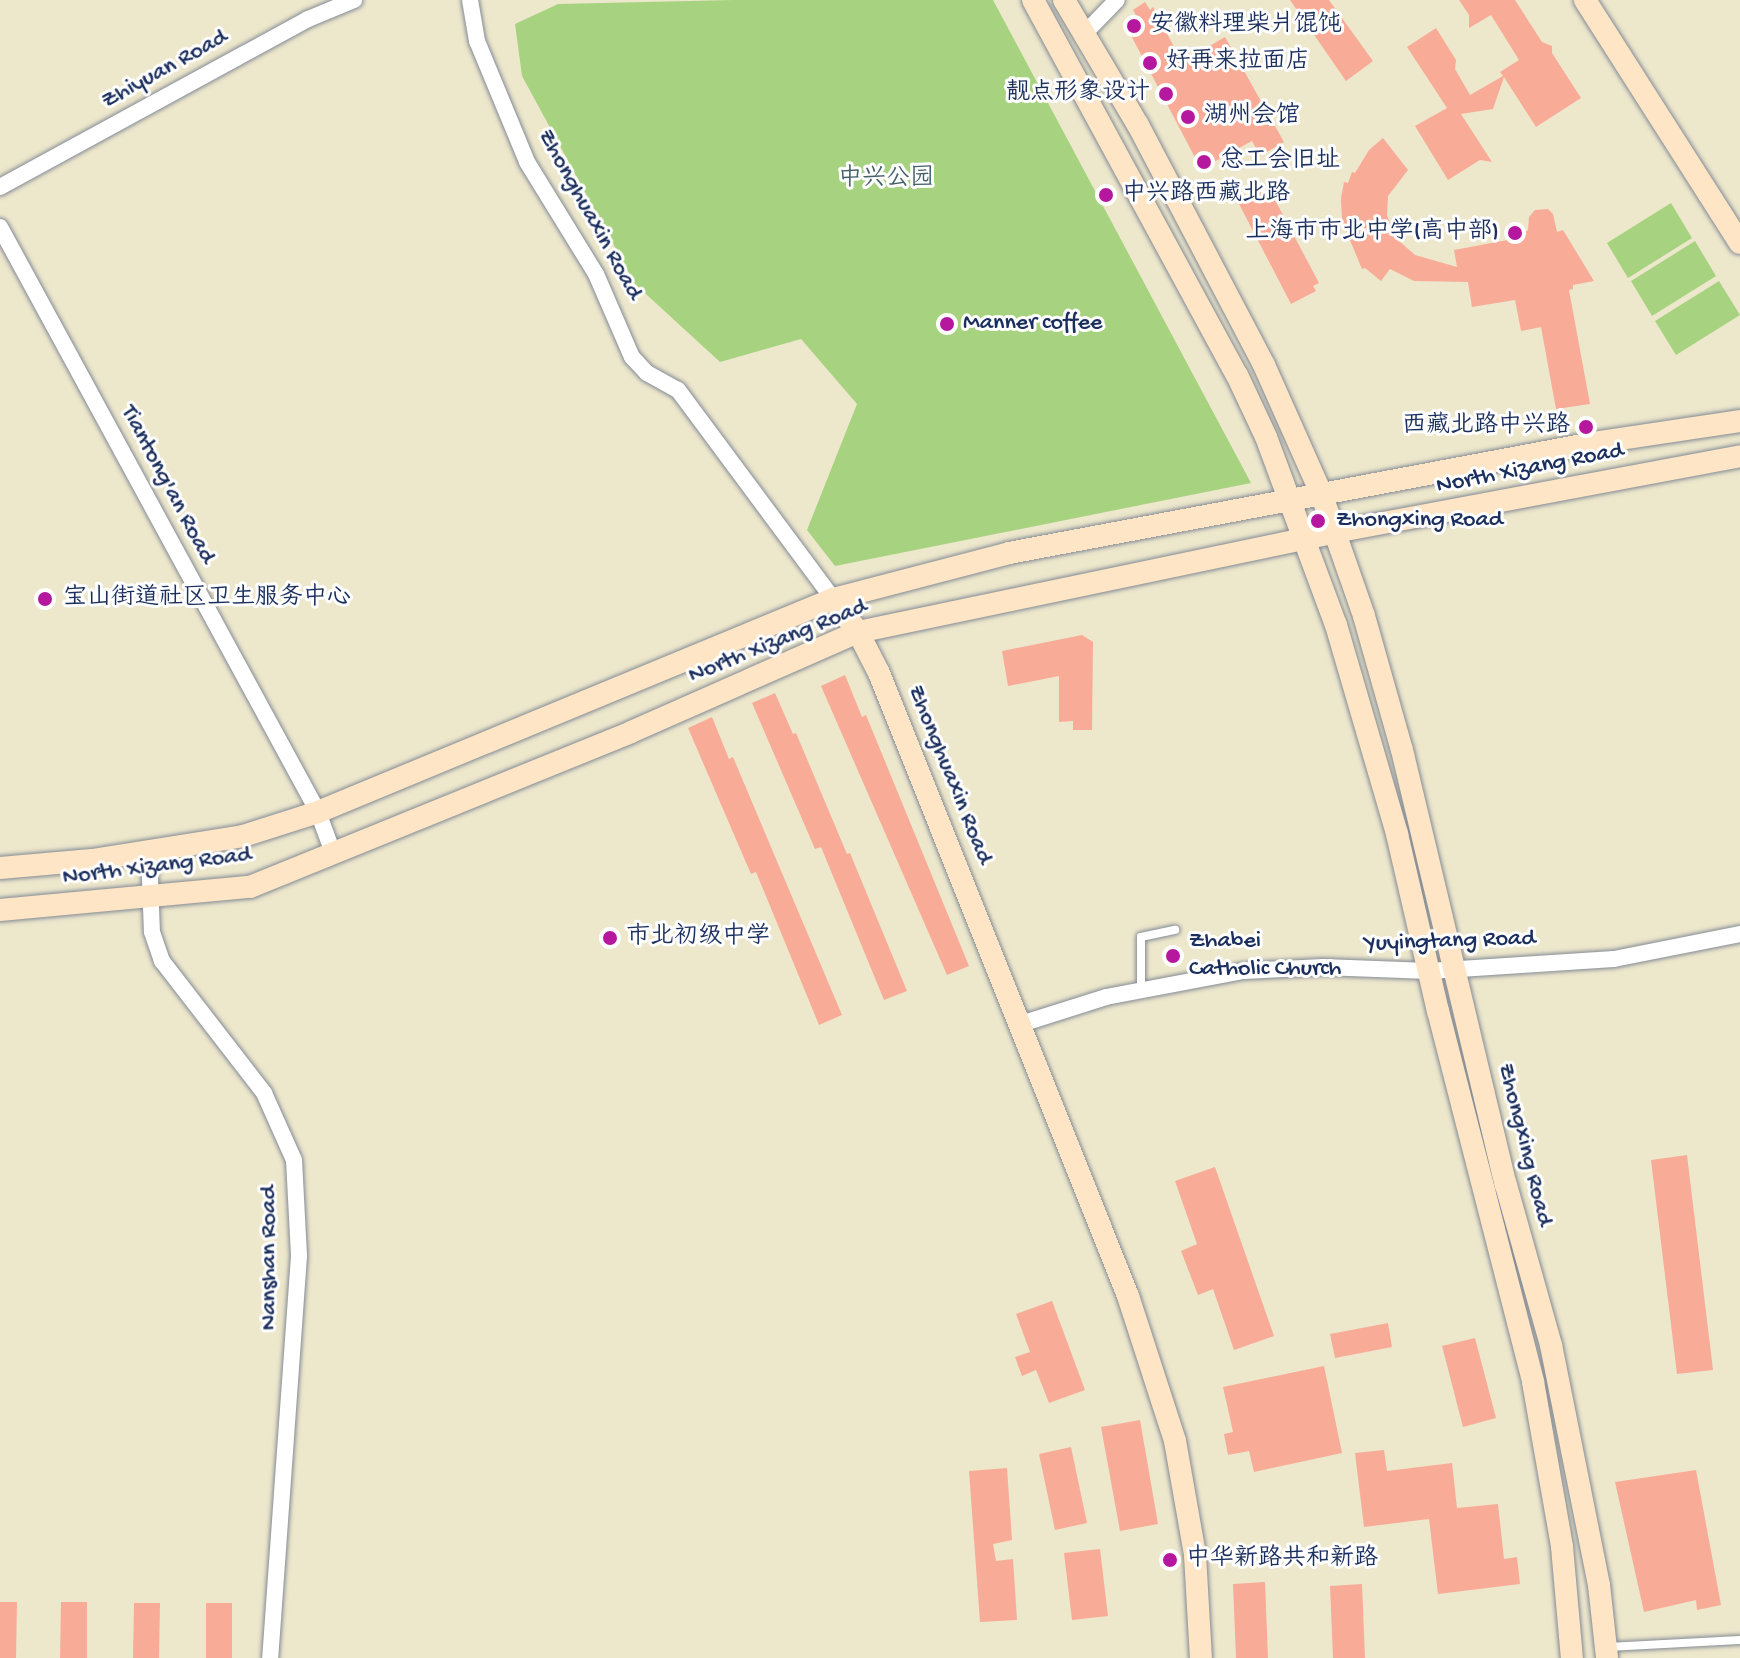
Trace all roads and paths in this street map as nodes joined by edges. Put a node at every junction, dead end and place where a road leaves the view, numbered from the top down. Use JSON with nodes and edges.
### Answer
{"nodes":[{"id":1,"x":354,"y":0,"type":"edge"},
{"id":2,"x":470,"y":0,"type":"edge"},
{"id":3,"x":1033,"y":0,"type":"edge"},
{"id":4,"x":1064,"y":0,"type":"edge"},
{"id":5,"x":1117,"y":0,"type":"edge"},
{"id":6,"x":1585,"y":0,"type":"edge"},
{"id":7,"x":1084,"y":34,"type":"junction"},
{"id":8,"x":0,"y":187,"type":"edge"},
{"id":9,"x":0,"y":227,"type":"edge"},
{"id":10,"x":1740,"y":243,"type":"edge"},
{"id":11,"x":1740,"y":421,"type":"edge"},
{"id":12,"x":1740,"y":456,"type":"edge"},
{"id":13,"x":1321,"y":493,"type":"junction"},
{"id":14,"x":1291,"y":499,"type":"junction"},
{"id":15,"x":1335,"y":532,"type":"junction"},
{"id":16,"x":1305,"y":538,"type":"junction"},
{"id":17,"x":833,"y":599,"type":"junction"},
{"id":18,"x":858,"y":632,"type":"junction"},
{"id":19,"x":318,"y":812,"type":"junction"},
{"id":20,"x":149,"y":852,"type":"junction"},
{"id":21,"x":333,"y":853,"type":"junction"},
{"id":22,"x":0,"y":868,"type":"edge"},
{"id":23,"x":152,"y":897,"type":"junction"},
{"id":24,"x":0,"y":910,"type":"edge"},
{"id":25,"x":1175,"y":930,"type":"dead end"},
{"id":26,"x":1740,"y":934,"type":"edge"},
{"id":27,"x":1455,"y":969,"type":"junction"},
{"id":28,"x":1429,"y":971,"type":"junction"},
{"id":29,"x":1141,"y":990,"type":"junction"},
{"id":30,"x":1021,"y":1024,"type":"junction"},
{"id":31,"x":1740,"y":1640,"type":"edge"},
{"id":32,"x":1607,"y":1652,"type":"edge"},
{"id":33,"x":270,"y":1658,"type":"edge"},
{"id":34,"x":1201,"y":1658,"type":"edge"},
{"id":35,"x":1572,"y":1658,"type":"edge"}],
"edges":[{"from":1,"to":8,"type":"street","name":"Zhiyuan Road"},
{"from":2,"to":17,"type":"street","name":"Zhonghuaxin Road"},
{"from":3,"to":14,"type":"main road","name":"Zhongxing Road"},
{"from":4,"to":7,"type":"main road","name":"Zhongxing Road"},
{"from":5,"to":7,"type":"street"},
{"from":6,"to":10,"type":"main road"},
{"from":7,"to":13,"type":"main road","name":"Zhongxing Road"},
{"from":9,"to":19,"type":"street","name":"Tiantong'an Road"},
{"from":11,"to":13,"type":"main road","name":"North Xizang Road"},
{"from":12,"to":15,"type":"main road","name":"North Xizang Road"},
{"from":13,"to":14,"type":"main road","name":"North Xizang Road"},
{"from":13,"to":15,"type":"main road","name":"Zhongxing Road"},
{"from":14,"to":16,"type":"main road","name":"Zhongxing Road"},
{"from":14,"to":17,"type":"main road","name":"North Xizang Road"},
{"from":15,"to":16,"type":"main road","name":"North Xizang Road"},
{"from":15,"to":27,"type":"main road","name":"Zhongxing Road"},
{"from":16,"to":18,"type":"main road","name":"North Xizang Road"},
{"from":16,"to":28,"type":"main road","name":"Zhongxing Road"},
{"from":17,"to":18,"type":"main road","name":"Zhonghuaxin Road"},
{"from":17,"to":19,"type":"main road","name":"North Xizang Road"},
{"from":18,"to":21,"type":"main road","name":"North Xizang Road"},
{"from":18,"to":30,"type":"main road","name":"Zhonghuaxin Road"},
{"from":19,"to":20,"type":"main road","name":"North Xizang Road"},
{"from":19,"to":21,"type":"street","name":"Tiantong'an Road"},
{"from":20,"to":22,"type":"main road","name":"North Xizang Road"},
{"from":20,"to":23,"type":"street","name":"Nanshan Road"},
{"from":21,"to":23,"type":"main road","name":"North Xizang Road"},
{"from":23,"to":24,"type":"main road","name":"North Xizang Road"},
{"from":23,"to":33,"type":"street","name":"Nanshan Road"},
{"from":25,"to":29,"type":"lane"},
{"from":26,"to":27,"type":"street","name":"Yuyingtang Road"},
{"from":27,"to":28,"type":"street","name":"Yuyingtang Road"},
{"from":27,"to":32,"type":"main road","name":"Zhongxing Road"},
{"from":28,"to":29,"type":"street","name":"Yuyingtang Road"},
{"from":28,"to":35,"type":"main road","name":"Zhongxing Road"},
{"from":29,"to":30,"type":"street","name":"Yuyingtang Road"},
{"from":30,"to":34,"type":"main road","name":"Zhonghuaxin Road"},
{"from":31,"to":32,"type":"lane"}]}
